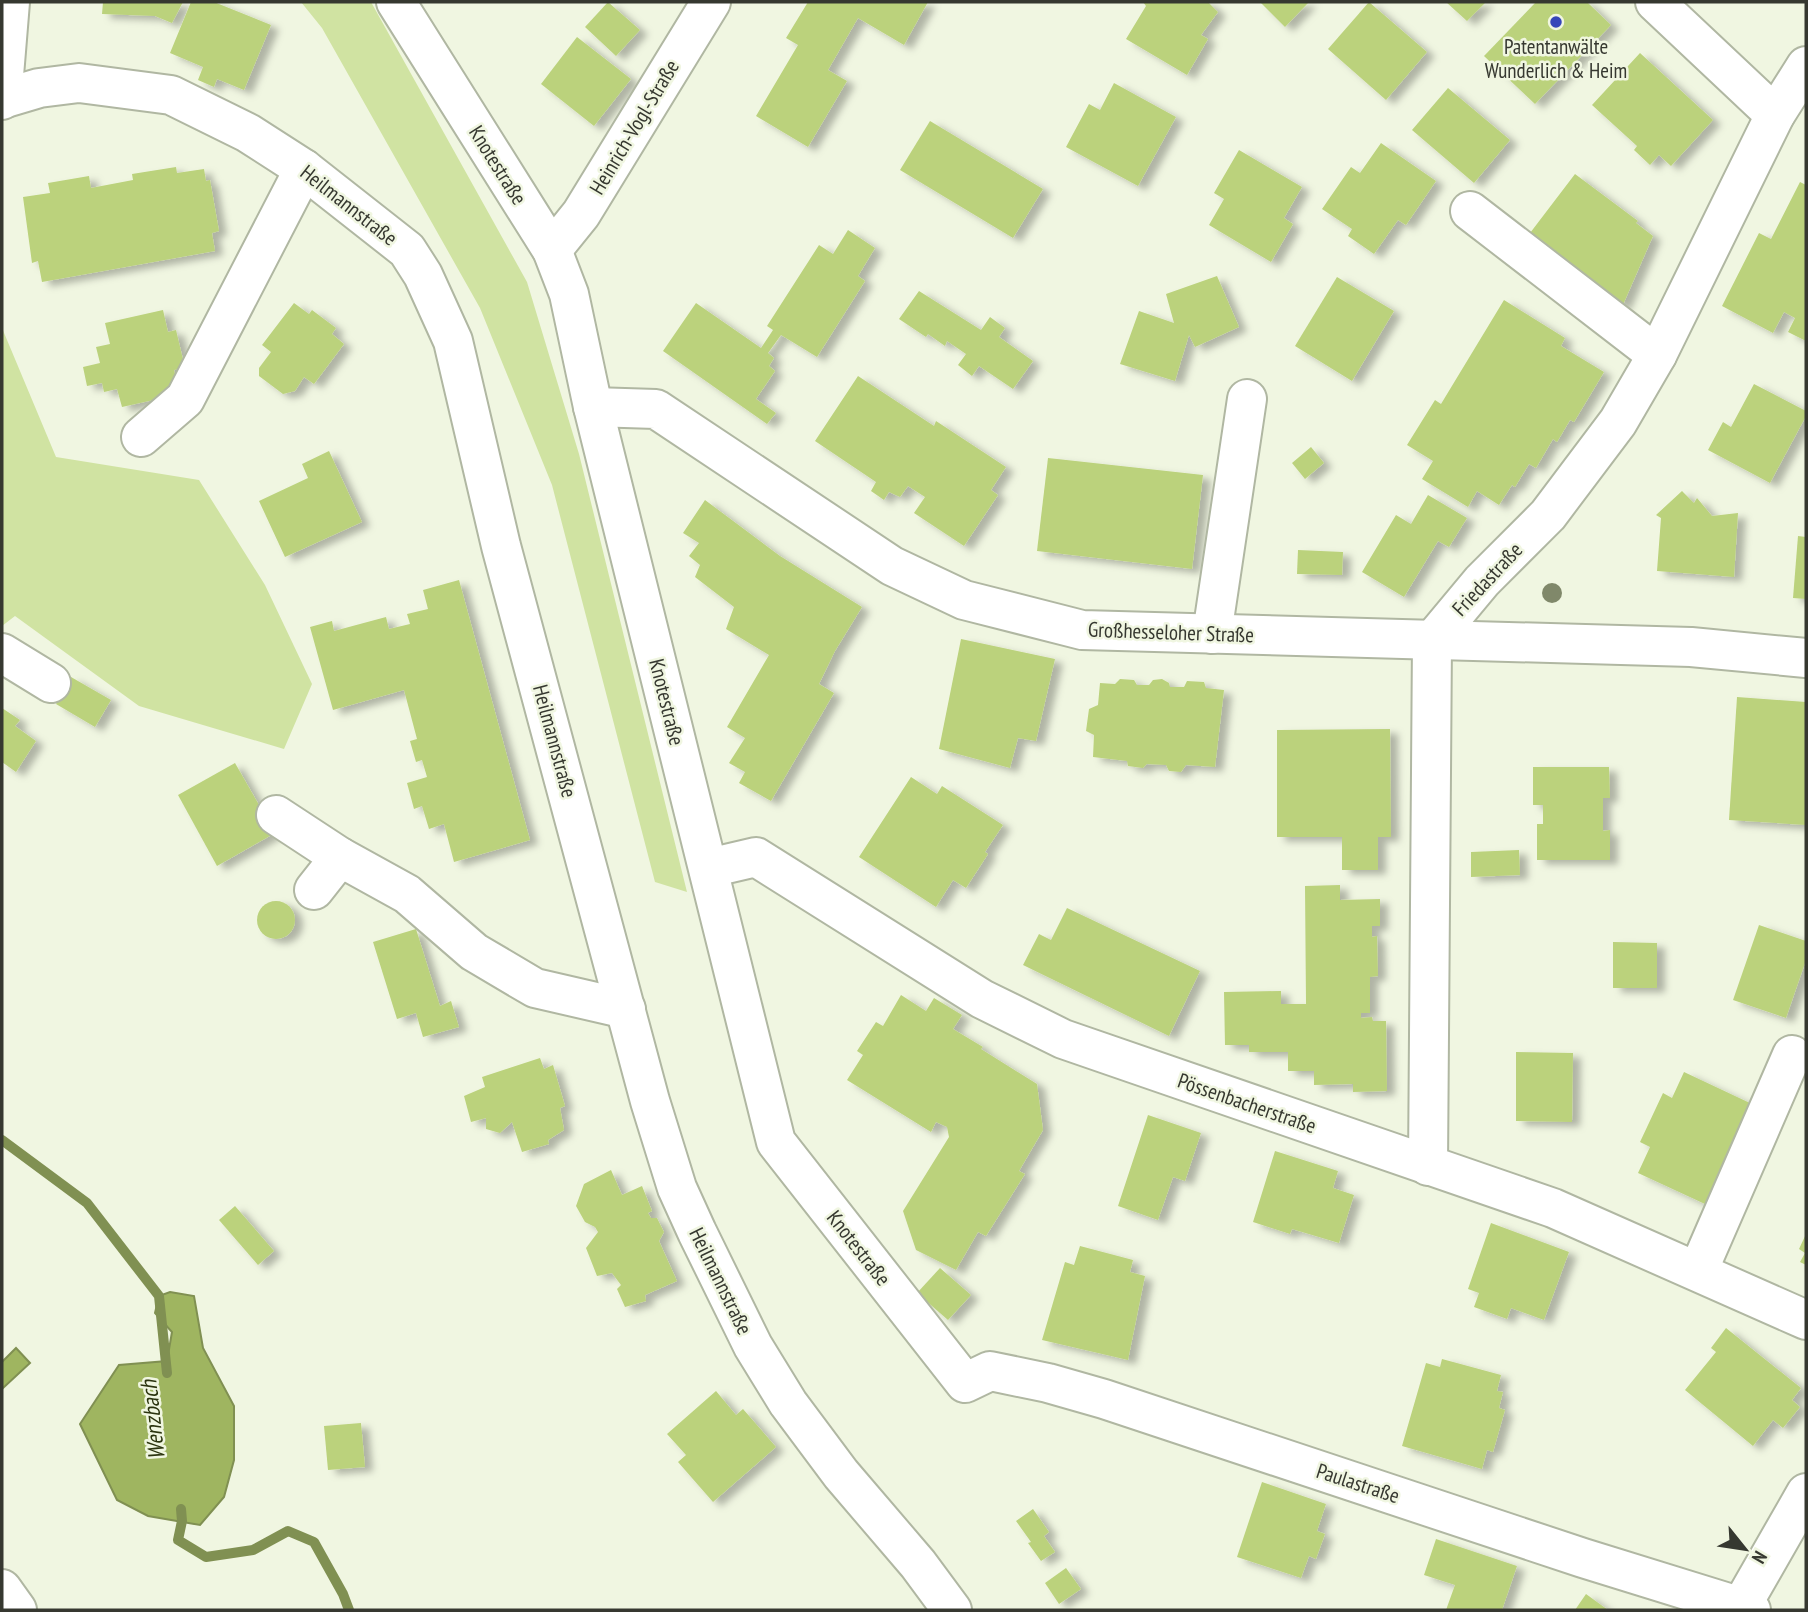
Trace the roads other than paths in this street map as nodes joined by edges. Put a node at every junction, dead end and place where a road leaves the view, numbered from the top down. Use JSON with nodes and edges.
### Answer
{"nodes":[{"id":1,"x":10,"y":2,"type":"edge"},
{"id":2,"x":396,"y":2,"type":"edge"},
{"id":3,"x":711,"y":2,"type":"edge"},
{"id":4,"x":1655,"y":2,"type":"edge"},
{"id":5,"x":1806,"y":66,"type":"edge"},
{"id":6,"x":2,"y":99,"type":"edge"},
{"id":7,"x":1775,"y":115,"type":"junction"},
{"id":8,"x":304,"y":169,"type":"junction"},
{"id":9,"x":1470,"y":211,"type":"dead end"},
{"id":10,"x":552,"y":250,"type":"junction"},
{"id":11,"x":1657,"y":355,"type":"junction"},
{"id":12,"x":1247,"y":399,"type":"dead end"},
{"id":13,"x":593,"y":407,"type":"junction"},
{"id":14,"x":141,"y":436,"type":"dead end"},
{"id":15,"x":1212,"y":634,"type":"junction"},
{"id":16,"x":1432,"y":641,"type":"junction"},
{"id":17,"x":2,"y":653,"type":"edge"},
{"id":18,"x":1806,"y":658,"type":"edge"},
{"id":19,"x":51,"y":683,"type":"dead end"},
{"id":20,"x":276,"y":815,"type":"dead end"},
{"id":21,"x":340,"y":857,"type":"junction"},
{"id":22,"x":709,"y":868,"type":"junction"},
{"id":23,"x":314,"y":890,"type":"dead end"},
{"id":24,"x":626,"y":1009,"type":"junction"},
{"id":25,"x":1792,"y":1055,"type":"dead end"},
{"id":26,"x":1428,"y":1166,"type":"junction"},
{"id":27,"x":1698,"y":1271,"type":"junction"},
{"id":28,"x":1806,"y":1320,"type":"edge"},
{"id":29,"x":965,"y":1383,"type":"joint"},
{"id":30,"x":1806,"y":1493,"type":"edge"},
{"id":31,"x":2,"y":1589,"type":"edge"},
{"id":32,"x":1744,"y":1609,"type":"edge"},
{"id":33,"x":17,"y":1610,"type":"edge"},
{"id":34,"x":952,"y":1610,"type":"edge"}],
"edges":[{"from":1,"to":6,"type":"street"},
{"from":2,"to":10,"type":"street","name":"Knotestraße"},
{"from":3,"to":10,"type":"street","name":"Heinrich-Vogl-Straße"},
{"from":4,"to":7,"type":"street"},
{"from":5,"to":7,"type":"street","name":"Friedastraße"},
{"from":6,"to":8,"type":"street","name":"Heilmannstraße"},
{"from":7,"to":11,"type":"street","name":"Friedastraße"},
{"from":8,"to":14,"type":"street"},
{"from":8,"to":24,"type":"street","name":"Heilmannstraße"},
{"from":9,"to":11,"type":"street"},
{"from":10,"to":13,"type":"street","name":"Knotestraße"},
{"from":11,"to":16,"type":"street","name":"Friedastraße"},
{"from":12,"to":15,"type":"street"},
{"from":13,"to":15,"type":"street","name":"Großhesseloher Straße"},
{"from":13,"to":22,"type":"street","name":"Knotestraße"},
{"from":15,"to":16,"type":"street","name":"Großhesseloher Straße"},
{"from":16,"to":18,"type":"street","name":"Großhesseloher Straße"},
{"from":16,"to":26,"type":"street"},
{"from":17,"to":19,"type":"street"},
{"from":20,"to":21,"type":"street"},
{"from":21,"to":23,"type":"street"},
{"from":21,"to":24,"type":"street"},
{"from":22,"to":26,"type":"street","name":"Pössenbacherstraße"},
{"from":22,"to":29,"type":"street","name":"Knotestraße"},
{"from":24,"to":34,"type":"street","name":"Heilmannstraße"},
{"from":25,"to":27,"type":"street"},
{"from":26,"to":27,"type":"street","name":"Pössenbacherstraße"},
{"from":27,"to":28,"type":"street","name":"Pössenbacherstraße"},
{"from":29,"to":32,"type":"street","name":"Paulastraße"},
{"from":30,"to":32,"type":"street"},
{"from":31,"to":33,"type":"street"}]}
